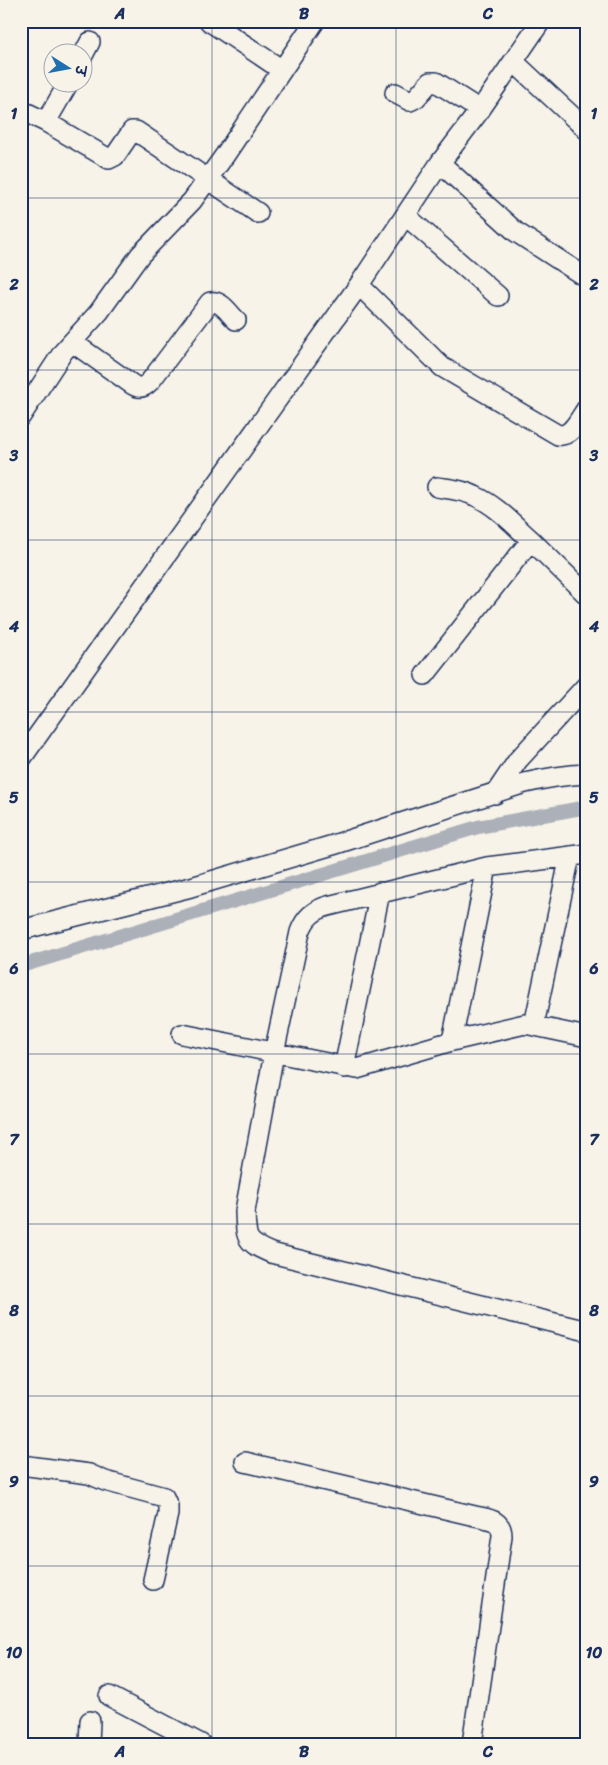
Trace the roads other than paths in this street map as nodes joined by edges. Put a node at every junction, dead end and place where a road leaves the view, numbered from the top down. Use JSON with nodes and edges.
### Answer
{"nodes":[{"id":1,"x":209,"y":21,"type":"edge"},
{"id":2,"x":315,"y":21,"type":"edge"},
{"id":3,"x":541,"y":21,"type":"edge"},
{"id":4,"x":514,"y":62,"type":"junction"},
{"id":5,"x":282,"y":70,"type":"junction"},
{"id":6,"x":62,"y":92,"type":"edge"},
{"id":7,"x":396,"y":93,"type":"dead end"},
{"id":8,"x":21,"y":110,"type":"edge"},
{"id":9,"x":480,"y":110,"type":"junction"},
{"id":10,"x":46,"y":122,"type":"junction"},
{"id":11,"x":587,"y":130,"type":"edge"},
{"id":12,"x":440,"y":163,"type":"junction"},
{"id":13,"x":208,"y":178,"type":"junction"},
{"id":14,"x":258,"y":213,"type":"dead end"},
{"id":15,"x":406,"y":216,"type":"junction"},
{"id":16,"x":587,"y":278,"type":"edge"},
{"id":17,"x":359,"y":285,"type":"junction"},
{"id":18,"x":498,"y":296,"type":"dead end"},
{"id":19,"x":236,"y":320,"type":"dead end"},
{"id":20,"x":72,"y":342,"type":"junction"},
{"id":21,"x":587,"y":408,"type":"edge"},
{"id":22,"x":21,"y":416,"type":"edge"},
{"id":23,"x":437,"y":487,"type":"dead end"},
{"id":24,"x":531,"y":540,"type":"junction"},
{"id":25,"x":587,"y":595,"type":"edge"},
{"id":26,"x":425,"y":674,"type":"dead end"},
{"id":27,"x":587,"y":685,"type":"edge"},
{"id":28,"x":21,"y":759,"type":"edge"},
{"id":29,"x":587,"y":774,"type":"edge"},
{"id":30,"x":495,"y":794,"type":"junction"},
{"id":31,"x":579,"y":855,"type":"edge"},
{"id":32,"x":487,"y":867,"type":"junction"},
{"id":33,"x":380,"y":892,"type":"junction"},
{"id":34,"x":21,"y":930,"type":"edge"},
{"id":35,"x":534,"y":1025,"type":"junction"},
{"id":36,"x":182,"y":1034,"type":"dead end"},
{"id":37,"x":587,"y":1037,"type":"edge"},
{"id":38,"x":452,"y":1041,"type":"junction"},
{"id":39,"x":274,"y":1053,"type":"junction"},
{"id":40,"x":344,"y":1068,"type":"junction"},
{"id":41,"x":587,"y":1332,"type":"edge"},
{"id":42,"x":245,"y":1462,"type":"dead end"},
{"id":43,"x":21,"y":1465,"type":"edge"},
{"id":44,"x":153,"y":1580,"type":"dead end"},
{"id":45,"x":109,"y":1696,"type":"dead end"},
{"id":46,"x":90,"y":1721,"type":"dead end"},
{"id":47,"x":89,"y":1744,"type":"edge"},
{"id":48,"x":201,"y":1744,"type":"edge"},
{"id":49,"x":472,"y":1744,"type":"edge"}],
"edges":[{"from":1,"to":5,"type":"street"},
{"from":2,"to":5,"type":"street"},
{"from":3,"to":4,"type":"street"},
{"from":4,"to":9,"type":"street"},
{"from":4,"to":11,"type":"street"},
{"from":5,"to":13,"type":"street"},
{"from":6,"to":10,"type":"street"},
{"from":7,"to":9,"type":"street"},
{"from":8,"to":10,"type":"street"},
{"from":9,"to":12,"type":"street"},
{"from":10,"to":13,"type":"street"},
{"from":12,"to":15,"type":"street"},
{"from":12,"to":16,"type":"street"},
{"from":13,"to":14,"type":"street"},
{"from":13,"to":20,"type":"street"},
{"from":15,"to":17,"type":"street"},
{"from":15,"to":18,"type":"street"},
{"from":17,"to":21,"type":"street"},
{"from":17,"to":28,"type":"street"},
{"from":19,"to":20,"type":"street"},
{"from":20,"to":22,"type":"street"},
{"from":23,"to":24,"type":"street"},
{"from":24,"to":25,"type":"street"},
{"from":24,"to":26,"type":"street"},
{"from":27,"to":30,"type":"street"},
{"from":29,"to":30,"type":"street"},
{"from":30,"to":34,"type":"street"},
{"from":31,"to":32,"type":"street"},
{"from":31,"to":35,"type":"street"},
{"from":32,"to":33,"type":"street"},
{"from":32,"to":38,"type":"street"},
{"from":33,"to":39,"type":"street"},
{"from":33,"to":40,"type":"street"},
{"from":35,"to":37,"type":"street"},
{"from":35,"to":38,"type":"street"},
{"from":36,"to":39,"type":"street"},
{"from":38,"to":40,"type":"street"},
{"from":39,"to":40,"type":"street"},
{"from":39,"to":41,"type":"street"},
{"from":42,"to":49,"type":"street"},
{"from":43,"to":44,"type":"street"},
{"from":45,"to":48,"type":"street"},
{"from":46,"to":47,"type":"street"}]}
